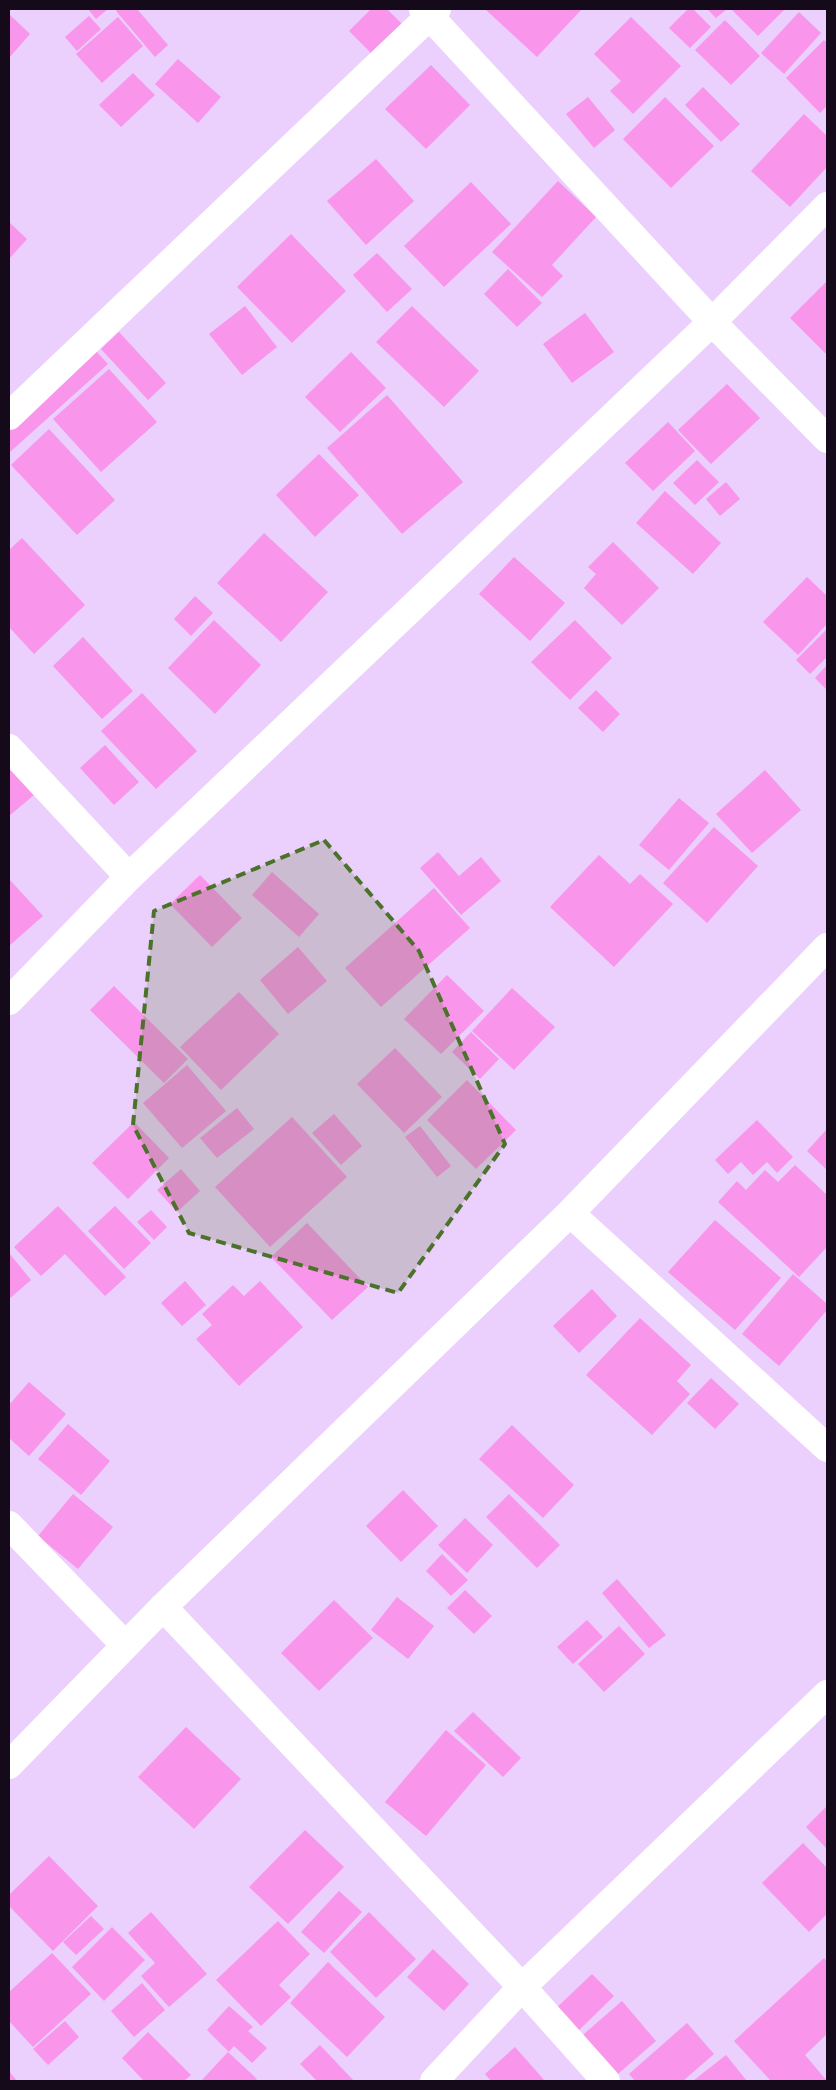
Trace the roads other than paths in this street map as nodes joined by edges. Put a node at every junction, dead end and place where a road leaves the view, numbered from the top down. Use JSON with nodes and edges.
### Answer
{"nodes":[{"id":1,"x":430,"y":11,"type":"edge"},
{"id":2,"x":827,"y":206,"type":"edge"},
{"id":3,"x":712,"y":322,"type":"junction"},
{"id":4,"x":9,"y":416,"type":"edge"},
{"id":5,"x":827,"y":439,"type":"edge"},
{"id":6,"x":9,"y":748,"type":"edge"},
{"id":7,"x":129,"y":877,"type":"junction"},
{"id":8,"x":827,"y":947,"type":"edge"},
{"id":9,"x":9,"y":1001,"type":"edge"},
{"id":10,"x":570,"y":1213,"type":"junction"},
{"id":11,"x":827,"y":1448,"type":"edge"},
{"id":12,"x":9,"y":1525,"type":"edge"},
{"id":13,"x":163,"y":1607,"type":"junction"},
{"id":14,"x":125,"y":1645,"type":"junction"},
{"id":15,"x":827,"y":1694,"type":"edge"},
{"id":16,"x":9,"y":1765,"type":"edge"},
{"id":17,"x":522,"y":1987,"type":"junction"},
{"id":18,"x":434,"y":2081,"type":"edge"},
{"id":19,"x":606,"y":2081,"type":"edge"}],
"edges":[{"from":1,"to":3,"type":"street"},
{"from":1,"to":4,"type":"street"},
{"from":2,"to":3,"type":"street"},
{"from":3,"to":5,"type":"street"},
{"from":3,"to":7,"type":"street"},
{"from":6,"to":7,"type":"street"},
{"from":7,"to":9,"type":"street"},
{"from":8,"to":10,"type":"street"},
{"from":10,"to":11,"type":"street"},
{"from":10,"to":13,"type":"street"},
{"from":12,"to":14,"type":"street"},
{"from":13,"to":14,"type":"street"},
{"from":13,"to":17,"type":"street"},
{"from":14,"to":16,"type":"street"},
{"from":15,"to":17,"type":"street"},
{"from":17,"to":18,"type":"street"},
{"from":17,"to":19,"type":"street"}]}
